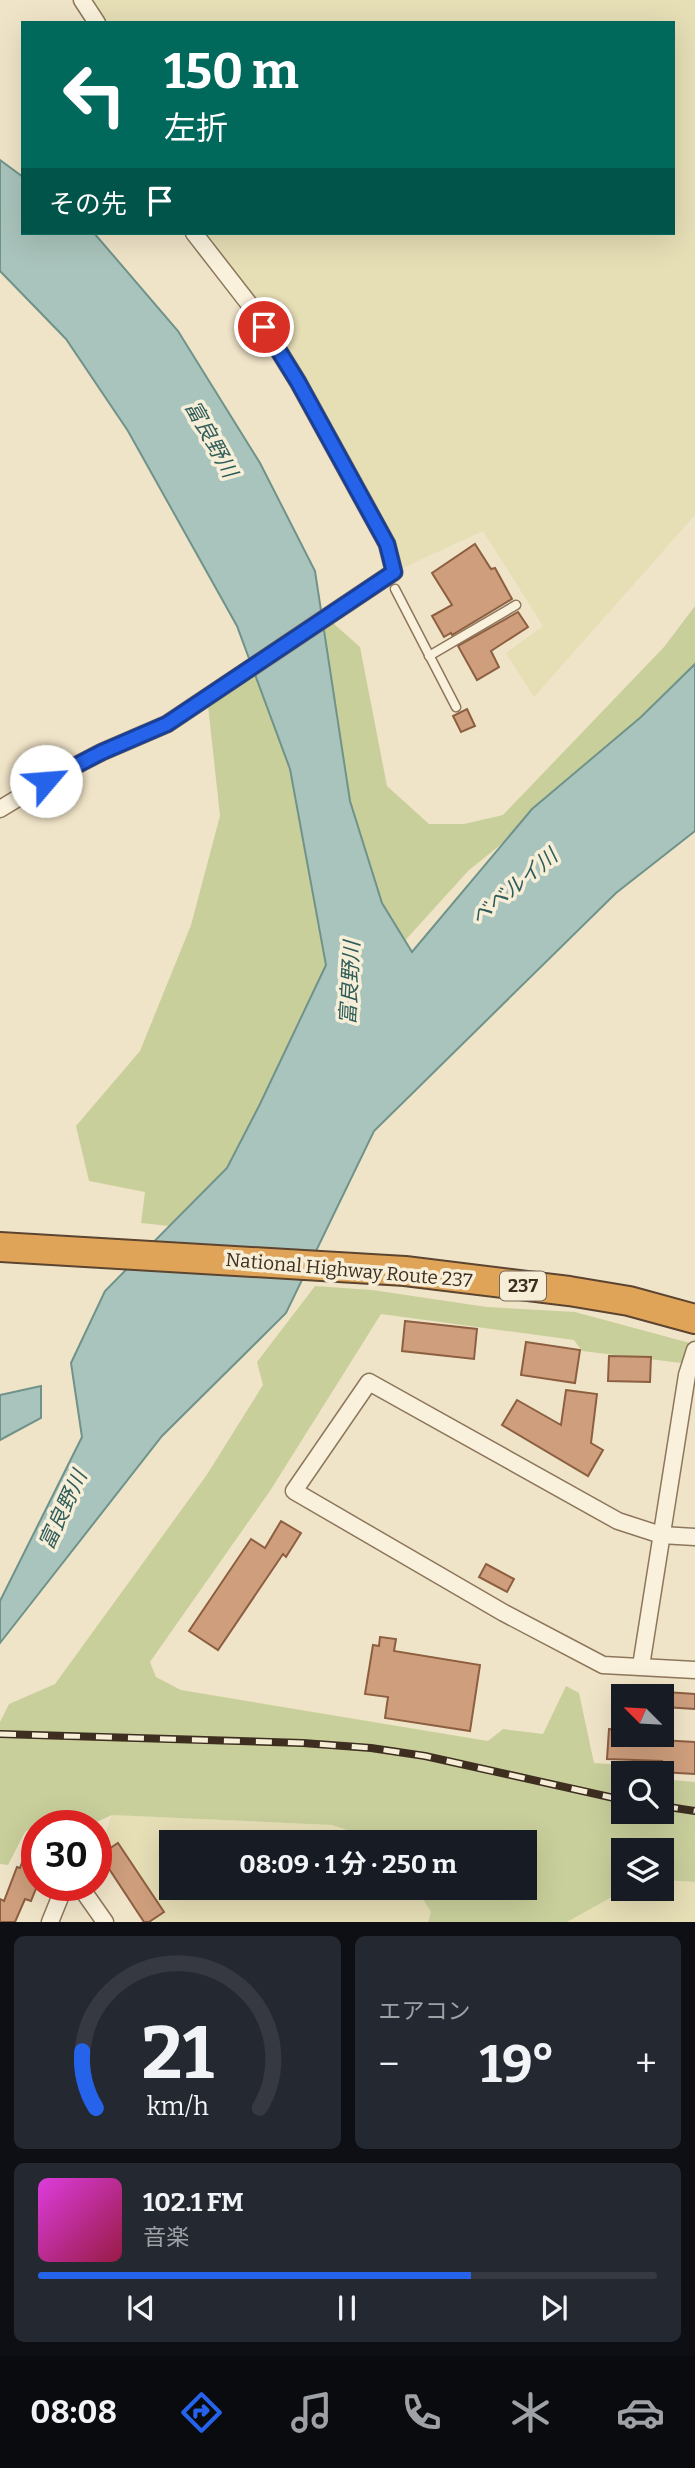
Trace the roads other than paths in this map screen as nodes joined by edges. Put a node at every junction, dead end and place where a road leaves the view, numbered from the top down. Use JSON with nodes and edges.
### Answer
{"nodes":[{"id":1,"x":82,"y":0,"type":"edge"},
{"id":2,"x":96,"y":21,"type":"edge"},
{"id":3,"x":196,"y":235,"type":"edge"},
{"id":4,"x":387,"y":586,"type":"junction"},
{"id":5,"x":516,"y":605,"type":"dead end"},
{"id":6,"x":429,"y":656,"type":"junction"},
{"id":7,"x":456,"y":707,"type":"dead end"},
{"id":8,"x":0,"y":809,"type":"edge"},
{"id":9,"x":0,"y":1247,"type":"edge"},
{"id":10,"x":695,"y":1319,"type":"edge"},
{"id":11,"x":695,"y":1350,"type":"edge"},
{"id":12,"x":661,"y":1535,"type":"junction"},
{"id":13,"x":695,"y":1537,"type":"edge"},
{"id":14,"x":641,"y":1666,"type":"junction"},
{"id":15,"x":695,"y":1670,"type":"edge"},
{"id":16,"x":59,"y":1901,"type":"edge"},
{"id":17,"x":90,"y":1901,"type":"edge"},
{"id":18,"x":50,"y":1922,"type":"edge"},
{"id":19,"x":105,"y":1922,"type":"edge"}],
"edges":[{"from":1,"to":2,"type":"street"},
{"from":3,"to":4,"type":"street"},
{"from":4,"to":6,"type":"lane"},
{"from":4,"to":8,"type":"street"},
{"from":5,"to":6,"type":"lane"},
{"from":6,"to":7,"type":"lane"},
{"from":9,"to":10,"type":"highway","name":"National Highway Route 237","number":"237"},
{"from":11,"to":12,"type":"street"},
{"from":12,"to":13,"type":"street"},
{"from":12,"to":14,"type":"street"},
{"from":12,"to":14,"type":"street"},
{"from":14,"to":15,"type":"street"},
{"from":16,"to":18,"type":"street"},
{"from":17,"to":19,"type":"street"}]}
